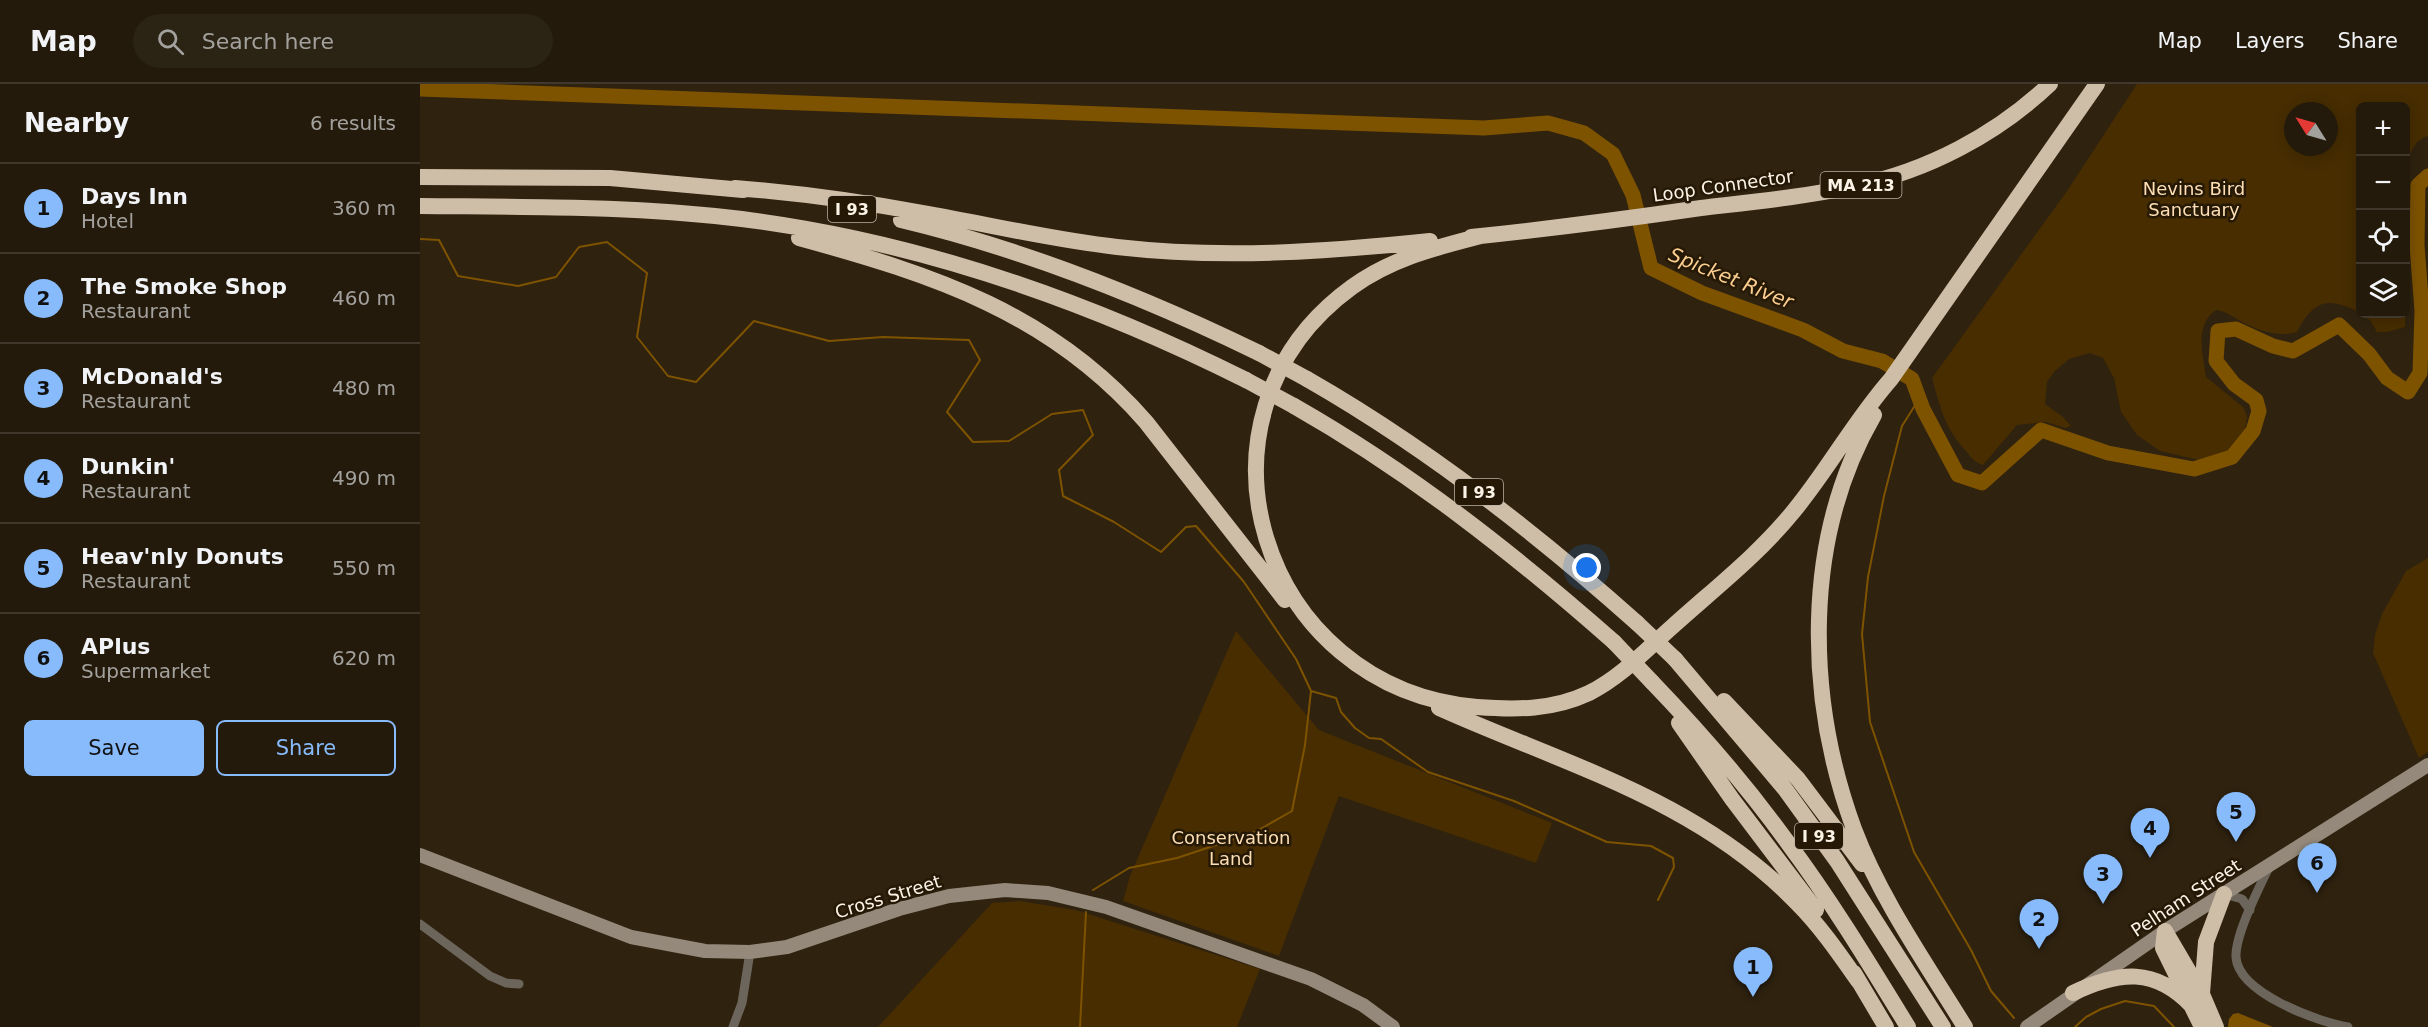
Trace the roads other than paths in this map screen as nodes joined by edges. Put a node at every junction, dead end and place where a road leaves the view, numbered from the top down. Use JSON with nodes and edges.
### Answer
{"nodes":[{"id":1,"x":2050,"y":84,"type":"edge"},
{"id":2,"x":2097,"y":84,"type":"edge"},
{"id":3,"x":420,"y":177,"type":"edge"},
{"id":4,"x":735,"y":188,"type":"junction"},
{"id":5,"x":420,"y":206,"type":"edge"},
{"id":6,"x":717,"y":216,"type":"junction"},
{"id":7,"x":1481,"y":236,"type":"junction"},
{"id":8,"x":1891,"y":379,"type":"junction"},
{"id":9,"x":1320,"y":634,"type":"junction"},
{"id":10,"x":1675,"y":659,"type":"junction"},
{"id":11,"x":1652,"y":682,"type":"junction"},
{"id":12,"x":1401,"y":689,"type":"junction"},
{"id":13,"x":2428,"y":765,"type":"edge"},
{"id":14,"x":420,"y":855,"type":"edge"},
{"id":15,"x":2270,"y":865,"type":"junction"},
{"id":16,"x":2224,"y":894,"type":"junction"},
{"id":17,"x":1891,"y":903,"type":"junction"},
{"id":18,"x":2250,"y":910,"type":"junction"},
{"id":19,"x":420,"y":924,"type":"edge"},
{"id":20,"x":2165,"y":931,"type":"junction"},
{"id":21,"x":750,"y":952,"type":"junction"},
{"id":22,"x":1859,"y":982,"type":"junction"},
{"id":23,"x":519,"y":984,"type":"dead end"},
{"id":24,"x":2073,"y":993,"type":"junction"},
{"id":25,"x":2197,"y":1000,"type":"junction"},
{"id":26,"x":733,"y":1027,"type":"edge"},
{"id":27,"x":1393,"y":1027,"type":"edge"},
{"id":28,"x":1886,"y":1027,"type":"edge"},
{"id":29,"x":1908,"y":1027,"type":"edge"},
{"id":30,"x":1943,"y":1027,"type":"edge"},
{"id":31,"x":1965,"y":1027,"type":"edge"},
{"id":32,"x":2027,"y":1027,"type":"edge"},
{"id":33,"x":2202,"y":1027,"type":"edge"},
{"id":34,"x":2216,"y":1027,"type":"edge"},
{"id":35,"x":2348,"y":1027,"type":"edge"}],
"edges":[{"from":1,"to":7,"type":"highway","name":"Loop Connector","number":"MA 213"},
{"from":2,"to":8,"type":"highway"},
{"from":3,"to":4,"type":"highway","number":"I 93"},
{"from":4,"to":7,"type":"highway"},
{"from":4,"to":10,"type":"highway","number":"I 93","bridge":true},
{"from":5,"to":6,"type":"highway","number":"I 93"},
{"from":6,"to":9,"type":"highway"},
{"from":6,"to":11,"type":"highway","number":"I 93","bridge":true},
{"from":7,"to":9,"type":"highway"},
{"from":8,"to":12,"type":"highway"},
{"from":8,"to":17,"type":"highway"},
{"from":9,"to":12,"type":"highway"},
{"from":10,"to":17,"type":"highway"},
{"from":10,"to":30,"type":"highway","number":"I 93"},
{"from":11,"to":22,"type":"highway"},
{"from":11,"to":29,"type":"highway","number":"I 93"},
{"from":12,"to":22,"type":"highway"},
{"from":13,"to":15,"type":"street","name":"Pelham Street"},
{"from":14,"to":21,"type":"street","name":"Cross Street"},
{"from":15,"to":16,"type":"street","name":"Pelham Street"},
{"from":15,"to":18,"type":"street"},
{"from":16,"to":18,"type":"street"},
{"from":16,"to":20,"type":"street","name":"Pelham Street"},
{"from":16,"to":25,"type":"highway"},
{"from":17,"to":31,"type":"highway"},
{"from":18,"to":35,"type":"street"},
{"from":19,"to":23,"type":"street"},
{"from":20,"to":24,"type":"street","name":"Pelham Street"},
{"from":20,"to":25,"type":"highway"},
{"from":21,"to":26,"type":"street"},
{"from":21,"to":27,"type":"street","name":"Cross Street"},
{"from":22,"to":28,"type":"highway"},
{"from":24,"to":25,"type":"highway"},
{"from":24,"to":32,"type":"street","name":"Pelham Street"},
{"from":25,"to":33,"type":"highway"},
{"from":25,"to":34,"type":"highway"}]}
